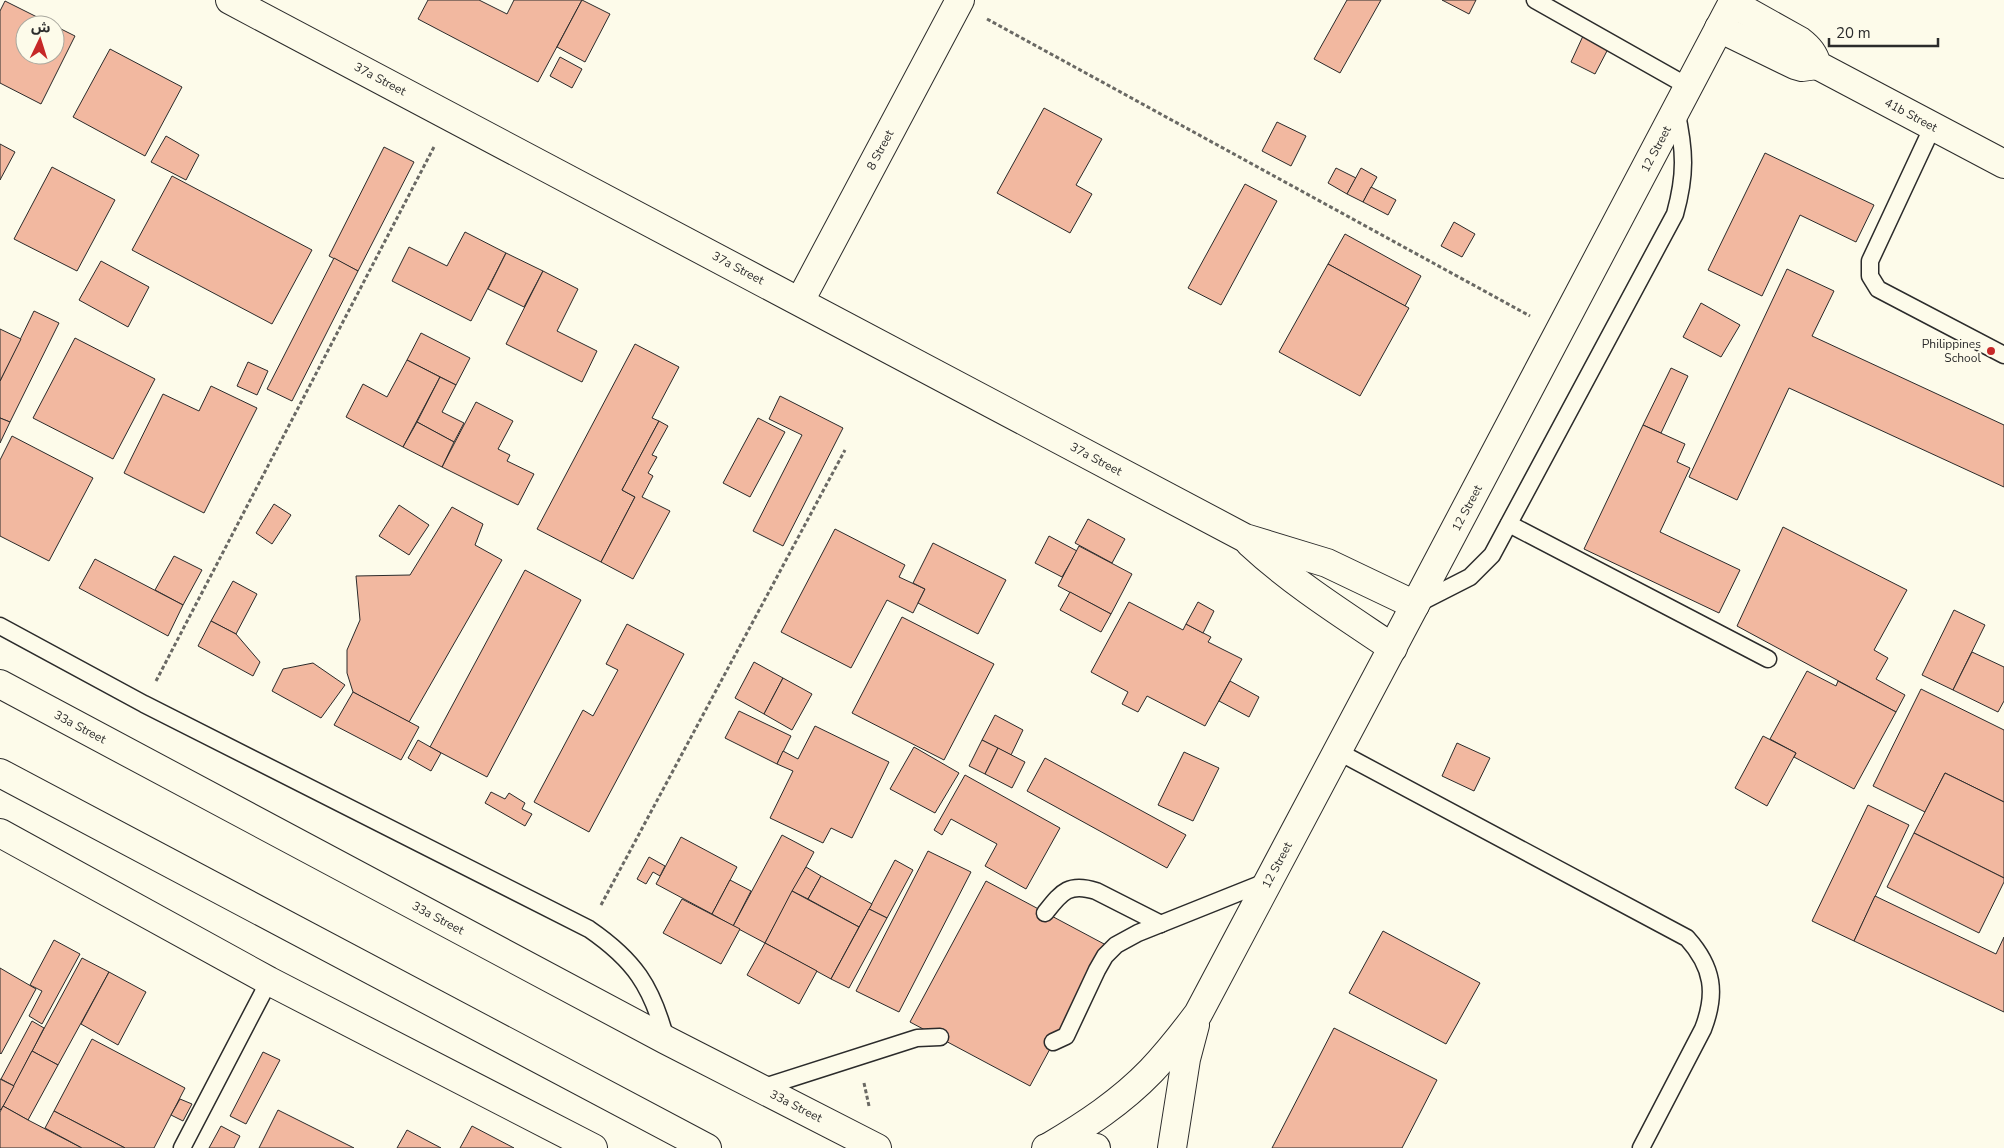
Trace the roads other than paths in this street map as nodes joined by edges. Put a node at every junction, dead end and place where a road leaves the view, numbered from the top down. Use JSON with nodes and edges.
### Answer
{"nodes":[{"id":1,"x":230,"y":0,"type":"edge"},
{"id":2,"x":1535,"y":0,"type":"edge"},
{"id":3,"x":959,"y":2,"type":"edge"},
{"id":4,"x":1733,"y":2,"type":"edge"},
{"id":5,"x":1719,"y":28,"type":"junction"},
{"id":6,"x":1817,"y":65,"type":"junction"},
{"id":7,"x":1683,"y":99,"type":"junction"},
{"id":8,"x":1933,"y":126,"type":"junction"},
{"id":9,"x":2004,"y":164,"type":"edge"},
{"id":10,"x":800,"y":301,"type":"junction"},
{"id":11,"x":2004,"y":355,"type":"edge"},
{"id":12,"x":1509,"y":524,"type":"junction"},
{"id":13,"x":1245,"y":538,"type":"junction"},
{"id":14,"x":1416,"y":606,"type":"junction"},
{"id":15,"x":0,"y":626,"type":"edge"},
{"id":16,"x":1393,"y":648,"type":"junction"},
{"id":17,"x":1768,"y":659,"type":"dead end"},
{"id":18,"x":1,"y":685,"type":"edge"},
{"id":19,"x":1337,"y":751,"type":"junction"},
{"id":20,"x":0,"y":773,"type":"edge"},
{"id":21,"x":0,"y":833,"type":"edge"},
{"id":22,"x":1268,"y":881,"type":"junction"},
{"id":23,"x":1045,"y":913,"type":"dead end"},
{"id":24,"x":1161,"y":924,"type":"junction"},
{"id":25,"x":269,"y":981,"type":"junction"},
{"id":26,"x":1198,"y":1014,"type":"junction"},
{"id":27,"x":940,"y":1037,"type":"dead end"},
{"id":28,"x":666,"y":1040,"type":"junction"},
{"id":29,"x":1053,"y":1042,"type":"dead end"},
{"id":30,"x":761,"y":1088,"type":"junction"},
{"id":31,"x":182,"y":1148,"type":"edge"},
{"id":32,"x":592,"y":1148,"type":"edge"},
{"id":33,"x":707,"y":1148,"type":"edge"},
{"id":34,"x":877,"y":1148,"type":"edge"},
{"id":35,"x":1047,"y":1148,"type":"edge"},
{"id":36,"x":1096,"y":1148,"type":"edge"},
{"id":37,"x":1172,"y":1148,"type":"edge"},
{"id":38,"x":1641,"y":1148,"type":"edge"}],
"edges":[{"from":1,"to":10,"type":"street","name":"37a Street"},
{"from":2,"to":7,"type":"lane"},
{"from":3,"to":10,"type":"street","name":"8 Street"},
{"from":4,"to":5,"type":"street","name":"12 Street"},
{"from":4,"to":6,"type":"street"},
{"from":5,"to":6,"type":"street","name":"41b Street"},
{"from":5,"to":7,"type":"street","name":"12 Street"},
{"from":6,"to":8,"type":"street","name":"41b Street"},
{"from":7,"to":12,"type":"lane"},
{"from":7,"to":14,"type":"street","name":"12 Street"},
{"from":8,"to":9,"type":"street","name":"41b Street"},
{"from":8,"to":11,"type":"lane"},
{"from":10,"to":13,"type":"street","name":"37a Street"},
{"from":12,"to":14,"type":"lane"},
{"from":12,"to":17,"type":"lane"},
{"from":13,"to":14,"type":"street","name":"37a Street"},
{"from":13,"to":16,"type":"street","name":"37a Street"},
{"from":14,"to":16,"type":"street","name":"12 Street"},
{"from":15,"to":28,"type":"lane"},
{"from":16,"to":19,"type":"street","name":"12 Street"},
{"from":18,"to":28,"type":"street","name":"33a Street"},
{"from":19,"to":22,"type":"street","name":"12 Street"},
{"from":19,"to":38,"type":"lane"},
{"from":20,"to":33,"type":"street"},
{"from":21,"to":25,"type":"street"},
{"from":22,"to":24,"type":"lane"},
{"from":22,"to":26,"type":"street","name":"12 Street"},
{"from":23,"to":24,"type":"lane"},
{"from":24,"to":29,"type":"lane"},
{"from":25,"to":31,"type":"lane"},
{"from":25,"to":32,"type":"street"},
{"from":26,"to":35,"type":"street","name":"12 Street"},
{"from":26,"to":37,"type":"street","name":"12 Street"},
{"from":27,"to":30,"type":"lane"},
{"from":28,"to":30,"type":"street","name":"33a Street"},
{"from":30,"to":34,"type":"street","name":"33a Street"},
{"from":35,"to":36,"type":"street"}]}
